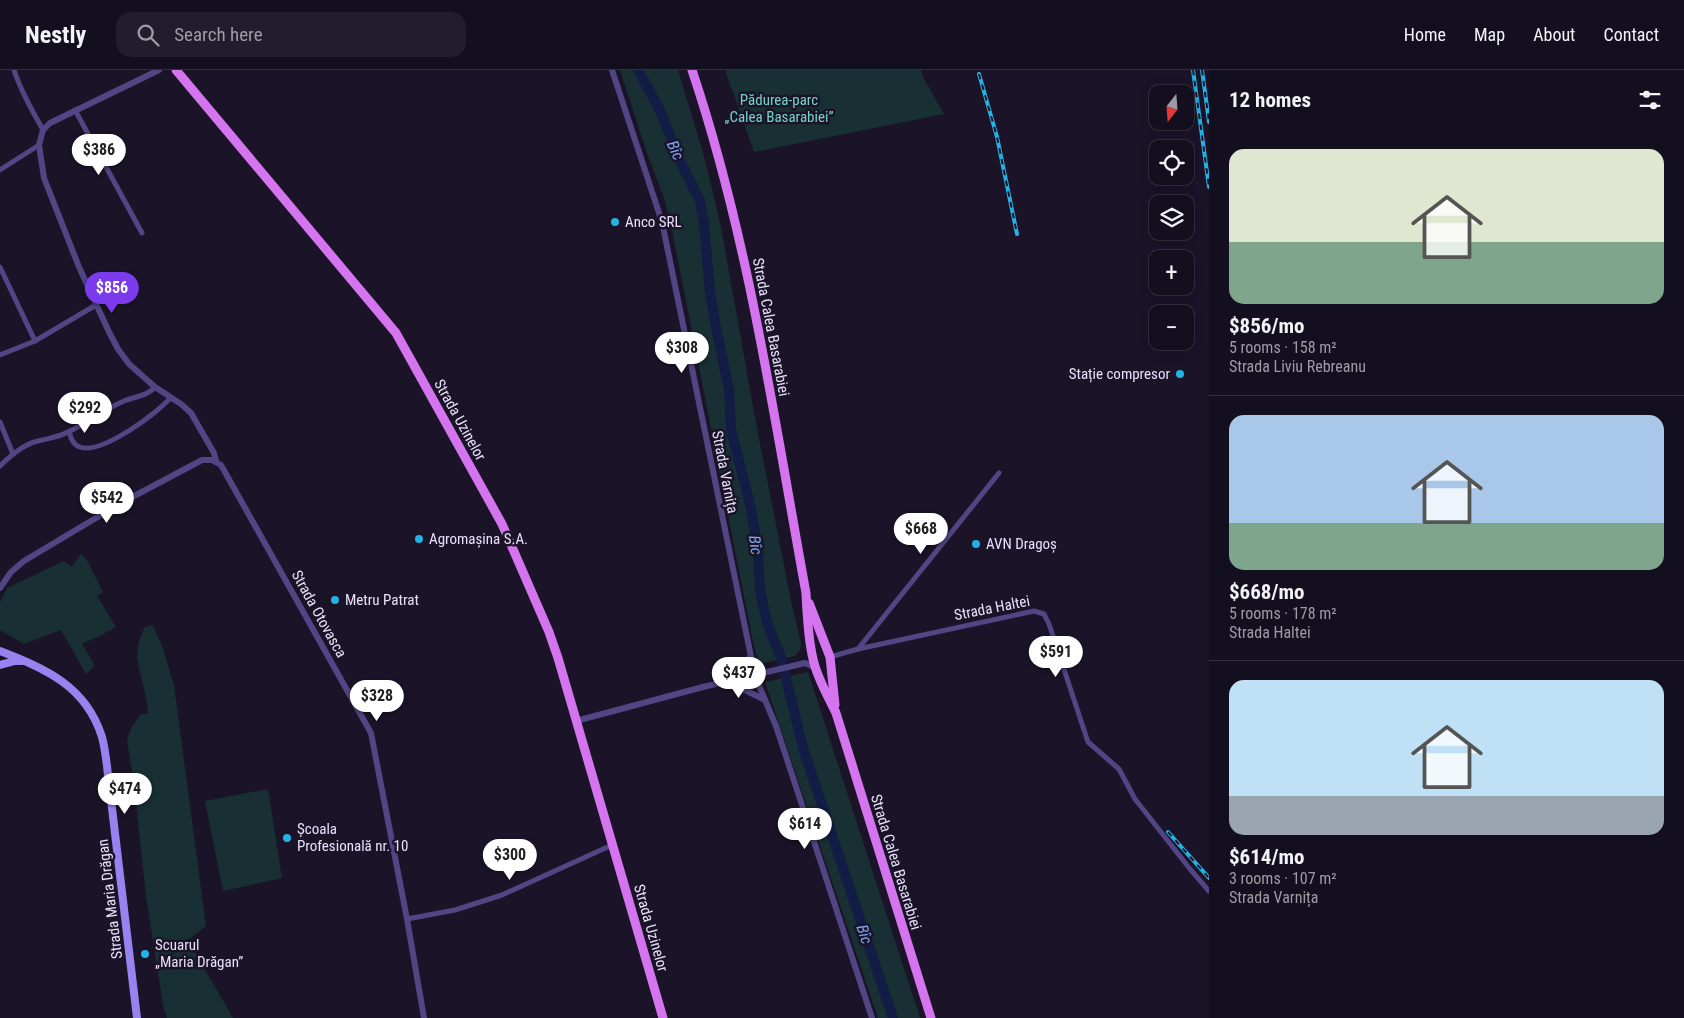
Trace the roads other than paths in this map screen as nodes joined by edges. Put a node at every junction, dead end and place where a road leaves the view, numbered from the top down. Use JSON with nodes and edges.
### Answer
{"nodes":[{"id":1,"x":14,"y":70,"type":"edge"},
{"id":2,"x":159,"y":70,"type":"edge"},
{"id":3,"x":176,"y":70,"type":"edge"},
{"id":4,"x":612,"y":70,"type":"edge"},
{"id":5,"x":692,"y":70,"type":"edge"},
{"id":6,"x":75,"y":110,"type":"junction"},
{"id":7,"x":43,"y":130,"type":"junction"},
{"id":8,"x":39,"y":144,"type":"junction"},
{"id":9,"x":0,"y":170,"type":"edge"},
{"id":10,"x":142,"y":233,"type":"dead end"},
{"id":11,"x":0,"y":267,"type":"edge"},
{"id":12,"x":96,"y":305,"type":"junction"},
{"id":13,"x":35,"y":341,"type":"junction"},
{"id":14,"x":0,"y":355,"type":"edge"},
{"id":15,"x":155,"y":388,"type":"junction"},
{"id":16,"x":171,"y":397,"type":"junction"},
{"id":17,"x":0,"y":422,"type":"edge"},
{"id":18,"x":69,"y":432,"type":"junction"},
{"id":19,"x":13,"y":454,"type":"junction"},
{"id":20,"x":218,"y":463,"type":"junction"},
{"id":21,"x":0,"y":466,"type":"edge"},
{"id":22,"x":999,"y":473,"type":"dead end"},
{"id":23,"x":0,"y":588,"type":"edge"},
{"id":24,"x":806,"y":593,"type":"junction"},
{"id":25,"x":858,"y":649,"type":"junction"},
{"id":26,"x":0,"y":651,"type":"edge"},
{"id":27,"x":812,"y":653,"type":"junction"},
{"id":28,"x":750,"y":657,"type":"junction"},
{"id":29,"x":830,"y":657,"type":"junction"},
{"id":30,"x":26,"y":661,"type":"junction"},
{"id":31,"x":803,"y":664,"type":"junction"},
{"id":32,"x":0,"y":665,"type":"edge"},
{"id":33,"x":816,"y":668,"type":"junction"},
{"id":34,"x":755,"y":676,"type":"junction"},
{"id":35,"x":735,"y":680,"type":"junction"},
{"id":36,"x":720,"y":683,"type":"junction"},
{"id":37,"x":765,"y":700,"type":"junction"},
{"id":38,"x":836,"y":713,"type":"junction"},
{"id":39,"x":576,"y":721,"type":"junction"},
{"id":40,"x":612,"y":845,"type":"junction"},
{"id":41,"x":1209,"y":891,"type":"edge"},
{"id":42,"x":407,"y":919,"type":"junction"},
{"id":43,"x":137,"y":1018,"type":"edge"},
{"id":44,"x":424,"y":1018,"type":"edge"},
{"id":45,"x":663,"y":1018,"type":"edge"},
{"id":46,"x":872,"y":1018,"type":"edge"},
{"id":47,"x":931,"y":1018,"type":"edge"}],
"edges":[{"from":1,"to":7,"type":"street"},
{"from":2,"to":6,"type":"street"},
{"from":3,"to":39,"type":"main road","name":"Strada Uzinelor"},
{"from":4,"to":28,"type":"street","name":"Strada Varnița"},
{"from":5,"to":24,"type":"main road","name":"Strada Calea Basarabiei"},
{"from":6,"to":7,"type":"street"},
{"from":6,"to":10,"type":"street"},
{"from":7,"to":8,"type":"street"},
{"from":8,"to":9,"type":"street"},
{"from":8,"to":12,"type":"street","name":"Strada Otovasca"},
{"from":11,"to":13,"type":"street"},
{"from":12,"to":13,"type":"street"},
{"from":12,"to":15,"type":"street","name":"Strada Otovasca"},
{"from":13,"to":14,"type":"street"},
{"from":15,"to":16,"type":"street","name":"Strada Otovasca"},
{"from":15,"to":18,"type":"street"},
{"from":16,"to":18,"type":"street"},
{"from":16,"to":20,"type":"street","name":"Strada Otovasca"},
{"from":17,"to":19,"type":"street"},
{"from":18,"to":19,"type":"street"},
{"from":19,"to":21,"type":"street"},
{"from":20,"to":23,"type":"street"},
{"from":20,"to":42,"type":"street","name":"Strada Otovasca"},
{"from":22,"to":25,"type":"street"},
{"from":24,"to":27,"type":"main road","name":"Strada Calea Basarabiei"},
{"from":24,"to":29,"type":"main road","name":"Strada Calea Basarabiei"},
{"from":25,"to":29,"type":"street","name":"Strada Haltei"},
{"from":25,"to":41,"type":"street","name":"Strada Haltei"},
{"from":26,"to":30,"type":"main road","name":"Strada Maria Drăgan"},
{"from":27,"to":29,"type":"main road"},
{"from":27,"to":31,"type":"street"},
{"from":27,"to":33,"type":"main road","name":"Strada Calea Basarabiei"},
{"from":28,"to":34,"type":"street","name":"Strada Varnița"},
{"from":28,"to":35,"type":"street"},
{"from":29,"to":33,"type":"main road"},
{"from":29,"to":38,"type":"main road","name":"Strada Calea Basarabiei"},
{"from":30,"to":32,"type":"main road"},
{"from":30,"to":43,"type":"main road","name":"Strada Maria Drăgan"},
{"from":31,"to":33,"type":"street"},
{"from":31,"to":34,"type":"street"},
{"from":33,"to":38,"type":"main road","name":"Strada Calea Basarabiei"},
{"from":34,"to":35,"type":"street"},
{"from":34,"to":37,"type":"street","name":"Strada Varnița"},
{"from":35,"to":36,"type":"street"},
{"from":36,"to":37,"type":"street"},
{"from":36,"to":39,"type":"street"},
{"from":37,"to":46,"type":"street","name":"Strada Varnița"},
{"from":38,"to":47,"type":"main road","name":"Strada Calea Basarabiei"},
{"from":39,"to":40,"type":"main road","name":"Strada Uzinelor"},
{"from":40,"to":42,"type":"street"},
{"from":40,"to":45,"type":"main road","name":"Strada Uzinelor"},
{"from":42,"to":44,"type":"street","name":"Strada Otovasca"}]}
